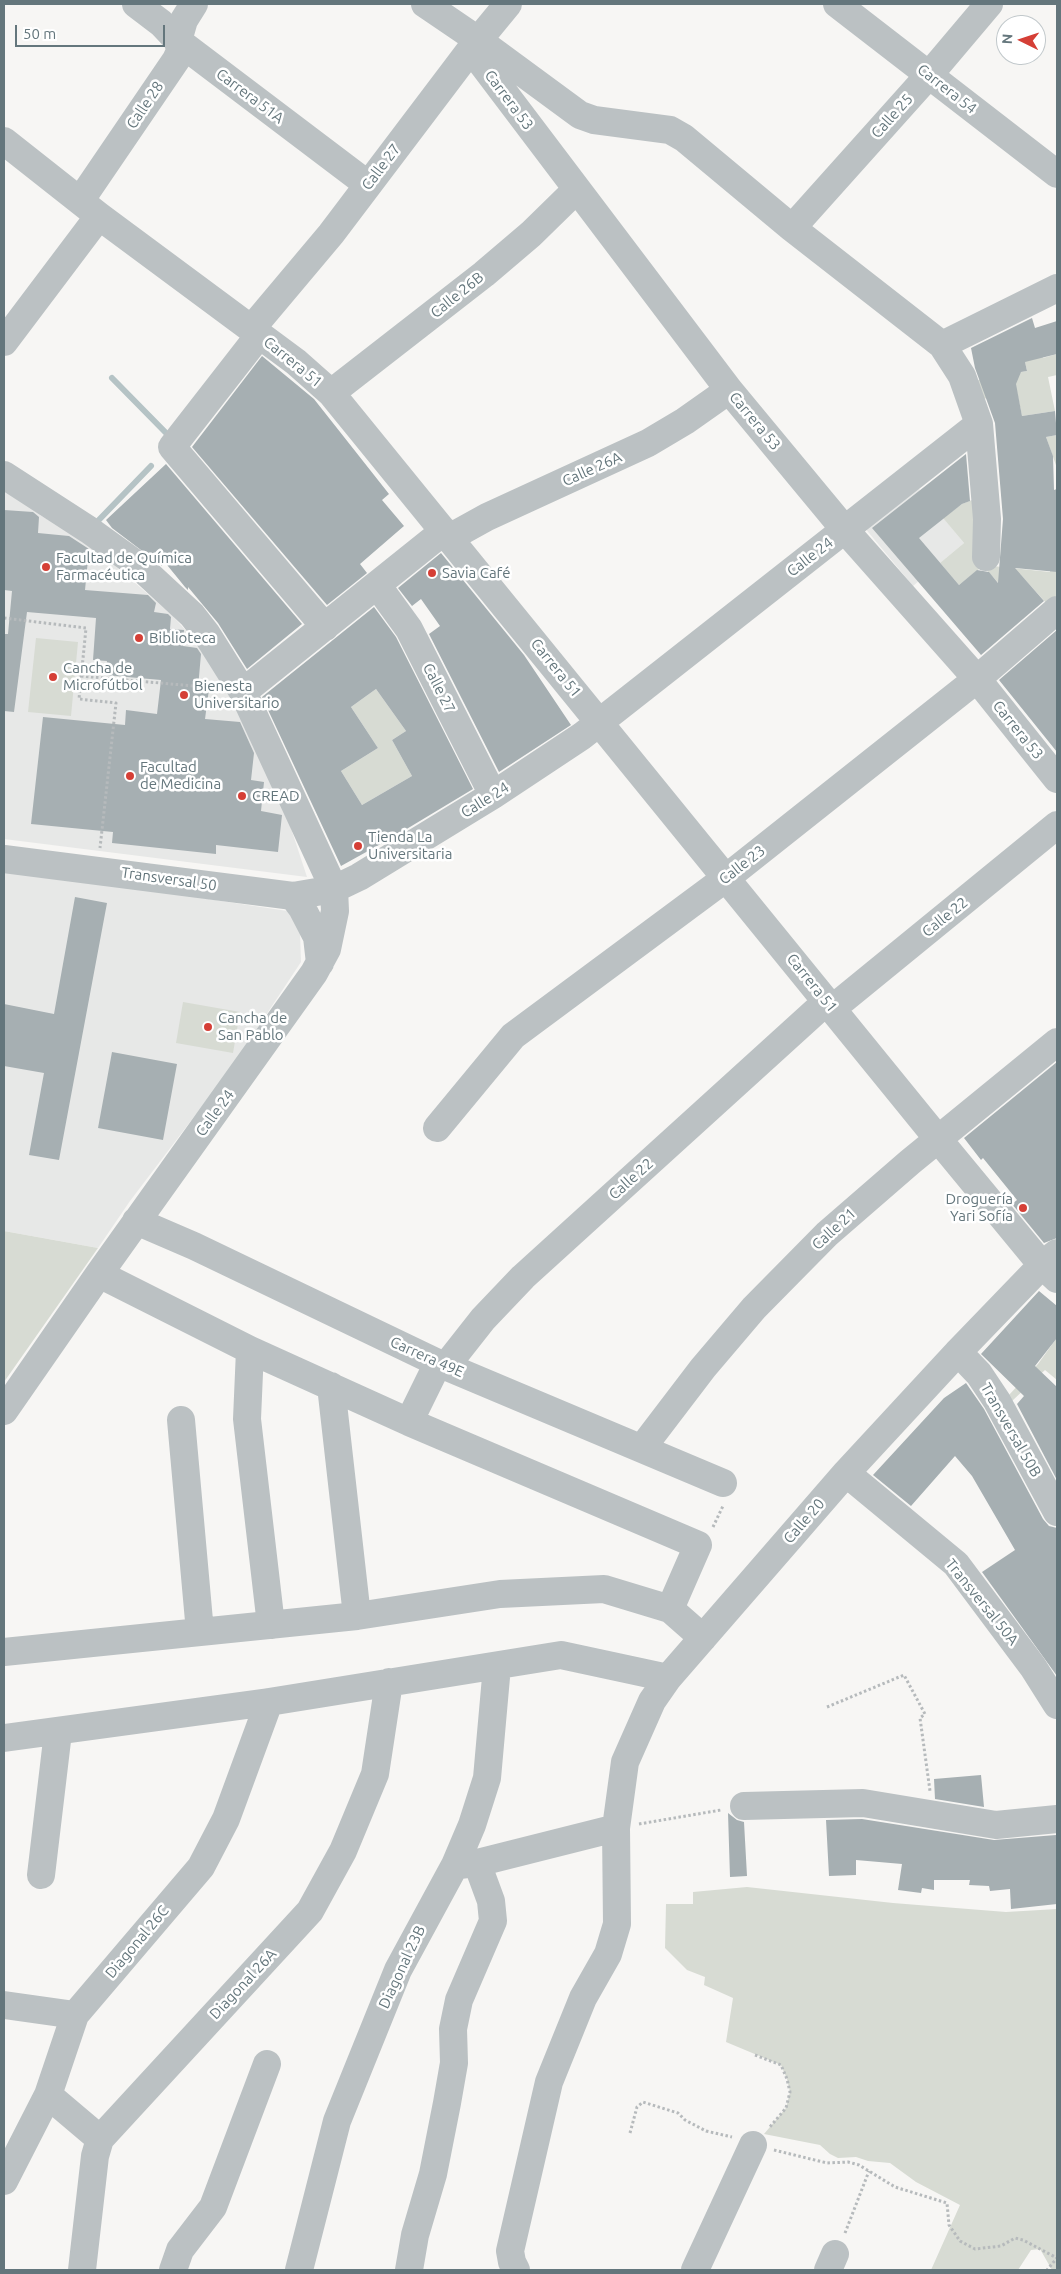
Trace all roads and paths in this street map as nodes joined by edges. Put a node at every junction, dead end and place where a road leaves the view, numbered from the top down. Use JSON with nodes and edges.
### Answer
{"nodes":[{"id":1,"x":136,"y":4,"type":"edge"},
{"id":2,"x":194,"y":4,"type":"edge"},
{"id":3,"x":425,"y":4,"type":"edge"},
{"id":4,"x":508,"y":4,"type":"edge"},
{"id":5,"x":837,"y":4,"type":"edge"},
{"id":6,"x":989,"y":4,"type":"edge"},
{"id":7,"x":178,"y":41,"type":"junction"},
{"id":8,"x":475,"y":45,"type":"junction"},
{"id":9,"x":929,"y":75,"type":"junction"},
{"id":10,"x":4,"y":140,"type":"edge"},
{"id":11,"x":1056,"y":171,"type":"edge"},
{"id":12,"x":367,"y":184,"type":"junction"},
{"id":13,"x":576,"y":190,"type":"junction"},
{"id":14,"x":89,"y":208,"type":"junction"},
{"id":15,"x":792,"y":228,"type":"junction"},
{"id":16,"x":1057,"y":288,"type":"edge"},
{"id":17,"x":256,"y":331,"type":"junction"},
{"id":18,"x":4,"y":342,"type":"edge"},
{"id":19,"x":942,"y":345,"type":"junction"},
{"id":20,"x":729,"y":390,"type":"junction"},
{"id":21,"x":331,"y":393,"type":"junction"},
{"id":22,"x":978,"y":424,"type":"junction"},
{"id":23,"x":4,"y":475,"type":"edge"},
{"id":24,"x":845,"y":530,"type":"junction"},
{"id":25,"x":446,"y":534,"type":"junction"},
{"id":26,"x":986,"y":557,"type":"dead end"},
{"id":27,"x":377,"y":585,"type":"junction"},
{"id":28,"x":1057,"y":610,"type":"edge"},
{"id":29,"x":4,"y":618,"type":"edge"},
{"id":30,"x":325,"y":627,"type":"junction"},
{"id":31,"x":81,"y":676,"type":"junction"},
{"id":32,"x":977,"y":679,"type":"junction"},
{"id":33,"x":205,"y":687,"type":"dead end"},
{"id":34,"x":243,"y":692,"type":"junction"},
{"id":35,"x":600,"y":721,"type":"junction"},
{"id":36,"x":1057,"y":779,"type":"edge"},
{"id":37,"x":493,"y":795,"type":"junction"},
{"id":38,"x":1057,"y":825,"type":"edge"},
{"id":39,"x":4,"y":859,"type":"edge"},
{"id":40,"x":98,"y":869,"type":"junction"},
{"id":41,"x":726,"y":878,"type":"junction"},
{"id":42,"x":334,"y":889,"type":"junction"},
{"id":43,"x":293,"y":896,"type":"junction"},
{"id":44,"x":320,"y":963,"type":"junction"},
{"id":45,"x":830,"y":1005,"type":"junction"},
{"id":46,"x":1057,"y":1042,"type":"edge"},
{"id":47,"x":437,"y":1128,"type":"dead end"},
{"id":48,"x":938,"y":1139,"type":"junction"},
{"id":49,"x":136,"y":1221,"type":"junction"},
{"id":50,"x":1052,"y":1266,"type":"edge"},
{"id":51,"x":99,"y":1274,"type":"junction"},
{"id":52,"x":250,"y":1350,"type":"junction"},
{"id":53,"x":958,"y":1352,"type":"junction"},
{"id":54,"x":442,"y":1365,"type":"junction"},
{"id":55,"x":331,"y":1386,"type":"junction"},
{"id":56,"x":4,"y":1411,"type":"edge"},
{"id":57,"x":181,"y":1420,"type":"dead end"},
{"id":58,"x":409,"y":1422,"type":"junction"},
{"id":59,"x":642,"y":1448,"type":"junction"},
{"id":60,"x":846,"y":1473,"type":"junction"},
{"id":61,"x":722,"y":1483,"type":"joint"},
{"id":62,"x":1057,"y":1512,"type":"edge"},
{"id":63,"x":698,"y":1545,"type":"junction"},
{"id":64,"x":670,"y":1609,"type":"junction"},
{"id":65,"x":356,"y":1616,"type":"junction"},
{"id":66,"x":271,"y":1625,"type":"junction"},
{"id":67,"x":200,"y":1632,"type":"junction"},
{"id":68,"x":703,"y":1638,"type":"junction"},
{"id":69,"x":4,"y":1652,"type":"edge"},
{"id":70,"x":497,"y":1666,"type":"junction"},
{"id":71,"x":668,"y":1678,"type":"junction"},
{"id":72,"x":390,"y":1682,"type":"junction"},
{"id":73,"x":269,"y":1702,"type":"junction"},
{"id":74,"x":1057,"y":1705,"type":"edge"},
{"id":75,"x":827,"y":1707,"type":"dead end"},
{"id":76,"x":58,"y":1732,"type":"junction"},
{"id":77,"x":4,"y":1738,"type":"edge"},
{"id":78,"x":744,"y":1806,"type":"joint"},
{"id":79,"x":931,"y":1814,"type":"junction"},
{"id":80,"x":1057,"y":1819,"type":"edge"},
{"id":81,"x":616,"y":1828,"type":"junction"},
{"id":82,"x":466,"y":1864,"type":"junction"},
{"id":83,"x":41,"y":1875,"type":"dead end"},
{"id":84,"x":4,"y":2005,"type":"edge"},
{"id":85,"x":75,"y":2015,"type":"junction"},
{"id":86,"x":755,"y":2055,"type":"dead end"},
{"id":87,"x":267,"y":2064,"type":"dead end"},
{"id":88,"x":48,"y":2095,"type":"junction"},
{"id":89,"x":786,"y":2108,"type":"dead end"},
{"id":90,"x":630,"y":2133,"type":"dead end"},
{"id":91,"x":100,"y":2139,"type":"junction"},
{"id":92,"x":753,"y":2145,"type":"junction"},
{"id":93,"x":869,"y":2171,"type":"junction"},
{"id":94,"x":4,"y":2181,"type":"edge"},
{"id":95,"x":831,"y":2262,"type":"edge"},
{"id":96,"x":82,"y":2270,"type":"edge"},
{"id":97,"x":173,"y":2270,"type":"edge"},
{"id":98,"x":299,"y":2270,"type":"edge"},
{"id":99,"x":409,"y":2270,"type":"edge"},
{"id":100,"x":516,"y":2270,"type":"edge"},
{"id":101,"x":695,"y":2270,"type":"edge"},
{"id":102,"x":1047,"y":2270,"type":"edge"}],
"edges":[{"from":1,"to":7,"type":"street","name":"Carrera 51A"},
{"from":2,"to":7,"type":"street","name":"Calle 28"},
{"from":3,"to":8,"type":"street","name":"Carrera 53"},
{"from":4,"to":8,"type":"street","name":"Calle 27"},
{"from":5,"to":9,"type":"street","name":"Carrera 54"},
{"from":6,"to":9,"type":"street","name":"Calle 25"},
{"from":7,"to":12,"type":"street","name":"Carrera 51A"},
{"from":7,"to":14,"type":"street","name":"Calle 28"},
{"from":8,"to":12,"type":"street","name":"Calle 27"},
{"from":8,"to":13,"type":"street","name":"Carrera 53"},
{"from":8,"to":15,"type":"street","name":"Carrera 53"},
{"from":9,"to":11,"type":"street","name":"Carrera 54"},
{"from":9,"to":15,"type":"street","name":"Calle 25"},
{"from":10,"to":14,"type":"street","name":"Carrera 51"},
{"from":12,"to":17,"type":"street","name":"Calle 27"},
{"from":13,"to":20,"type":"street","name":"Carrera 53"},
{"from":13,"to":21,"type":"street","name":"Calle 26B"},
{"from":14,"to":17,"type":"street","name":"Carrera 51"},
{"from":14,"to":18,"type":"street","name":"Calle 28"},
{"from":15,"to":19,"type":"street","name":"Carrera 53"},
{"from":16,"to":19,"type":"street"},
{"from":17,"to":21,"type":"street","name":"Carrera 51"},
{"from":17,"to":30,"type":"street","name":"Calle 27"},
{"from":19,"to":22,"type":"street","name":"Carrera 53"},
{"from":20,"to":24,"type":"street","name":"Carrera 53"},
{"from":20,"to":25,"type":"street","name":"Calle 26A"},
{"from":21,"to":25,"type":"street","name":"Carrera 51"},
{"from":22,"to":24,"type":"street","name":"Calle 24"},
{"from":22,"to":26,"type":"street","name":"Carrera 53"},
{"from":23,"to":34,"type":"street"},
{"from":24,"to":32,"type":"street","name":"Carrera 53"},
{"from":24,"to":35,"type":"street","name":"Calle 24"},
{"from":25,"to":27,"type":"street","name":"Calle 26A"},
{"from":25,"to":35,"type":"street","name":"Carrera 51"},
{"from":27,"to":30,"type":"street","name":"Calle 26A"},
{"from":27,"to":37,"type":"street","name":"Calle 27"},
{"from":28,"to":32,"type":"street","name":"Calle 23"},
{"from":29,"to":31,"type":"path"},
{"from":30,"to":34,"type":"street","name":"Calle 26A"},
{"from":31,"to":33,"type":"path"},
{"from":31,"to":40,"type":"path"},
{"from":32,"to":36,"type":"street","name":"Carrera 53"},
{"from":32,"to":41,"type":"street","name":"Calle 23"},
{"from":34,"to":42,"type":"street"},
{"from":35,"to":37,"type":"street","name":"Calle 24"},
{"from":35,"to":41,"type":"street","name":"Carrera 51"},
{"from":37,"to":42,"type":"street","name":"Calle 24"},
{"from":38,"to":45,"type":"street","name":"Calle 22"},
{"from":39,"to":40,"type":"street","name":"Transversal 50"},
{"from":40,"to":43,"type":"street","name":"Transversal 50"},
{"from":41,"to":45,"type":"street","name":"Carrera 51"},
{"from":41,"to":47,"type":"street","name":"Calle 23"},
{"from":42,"to":43,"type":"street","name":"Transversal 50"},
{"from":42,"to":44,"type":"street","name":"Calle 24"},
{"from":43,"to":44,"type":"street"},
{"from":44,"to":49,"type":"street","name":"Calle 24"},
{"from":45,"to":48,"type":"street","name":"Carrera 51"},
{"from":45,"to":54,"type":"street","name":"Calle 22"},
{"from":46,"to":48,"type":"street","name":"Calle 21"},
{"from":48,"to":50,"type":"street","name":"Carrera 51"},
{"from":48,"to":59,"type":"street","name":"Calle 21"},
{"from":49,"to":51,"type":"street","name":"Calle 24"},
{"from":49,"to":54,"type":"street","name":"Carrera 49E"},
{"from":50,"to":53,"type":"street","name":"Calle 20"},
{"from":51,"to":52,"type":"street"},
{"from":51,"to":56,"type":"street","name":"Calle 24"},
{"from":52,"to":55,"type":"street"},
{"from":52,"to":66,"type":"street"},
{"from":53,"to":60,"type":"street","name":"Calle 20"},
{"from":53,"to":62,"type":"street","name":"Transversal 50B"},
{"from":54,"to":58,"type":"street","name":"Calle 22"},
{"from":54,"to":59,"type":"street","name":"Carrera 49E"},
{"from":55,"to":58,"type":"street"},
{"from":55,"to":65,"type":"street"},
{"from":57,"to":67,"type":"street"},
{"from":58,"to":63,"type":"street"},
{"from":59,"to":61,"type":"street","name":"Carrera 49E"},
{"from":60,"to":68,"type":"street","name":"Calle 20"},
{"from":60,"to":74,"type":"street","name":"Transversal 50A"},
{"from":61,"to":63,"type":"path"},
{"from":63,"to":64,"type":"street"},
{"from":64,"to":65,"type":"street"},
{"from":64,"to":68,"type":"street"},
{"from":65,"to":66,"type":"street"},
{"from":66,"to":67,"type":"street"},
{"from":67,"to":69,"type":"street"},
{"from":68,"to":71,"type":"street","name":"Calle 20"},
{"from":70,"to":71,"type":"street"},
{"from":70,"to":72,"type":"street"},
{"from":70,"to":82,"type":"street","name":"Diagonal 23B"},
{"from":71,"to":81,"type":"street","name":"Calle 20"},
{"from":72,"to":73,"type":"street"},
{"from":72,"to":91,"type":"street","name":"Diagonal 26A"},
{"from":73,"to":76,"type":"street"},
{"from":73,"to":85,"type":"street","name":"Diagonal 26C"},
{"from":75,"to":79,"type":"path"},
{"from":76,"to":77,"type":"street"},
{"from":76,"to":83,"type":"street"},
{"from":78,"to":79,"type":"street"},
{"from":78,"to":81,"type":"path"},
{"from":79,"to":80,"type":"street"},
{"from":81,"to":82,"type":"street"},
{"from":81,"to":100,"type":"street","name":"Calle 20"},
{"from":82,"to":98,"type":"street","name":"Diagonal 23B"},
{"from":82,"to":99,"type":"street"},
{"from":84,"to":85,"type":"street"},
{"from":85,"to":88,"type":"street","name":"Diagonal 26C"},
{"from":86,"to":89,"type":"path"},
{"from":87,"to":97,"type":"street"},
{"from":88,"to":91,"type":"street"},
{"from":88,"to":94,"type":"street","name":"Diagonal 26C"},
{"from":90,"to":92,"type":"path"},
{"from":91,"to":96,"type":"street","name":"Diagonal 26A"},
{"from":92,"to":93,"type":"path"},
{"from":92,"to":101,"type":"street"},
{"from":93,"to":95,"type":"path"},
{"from":93,"to":102,"type":"path"}]}
